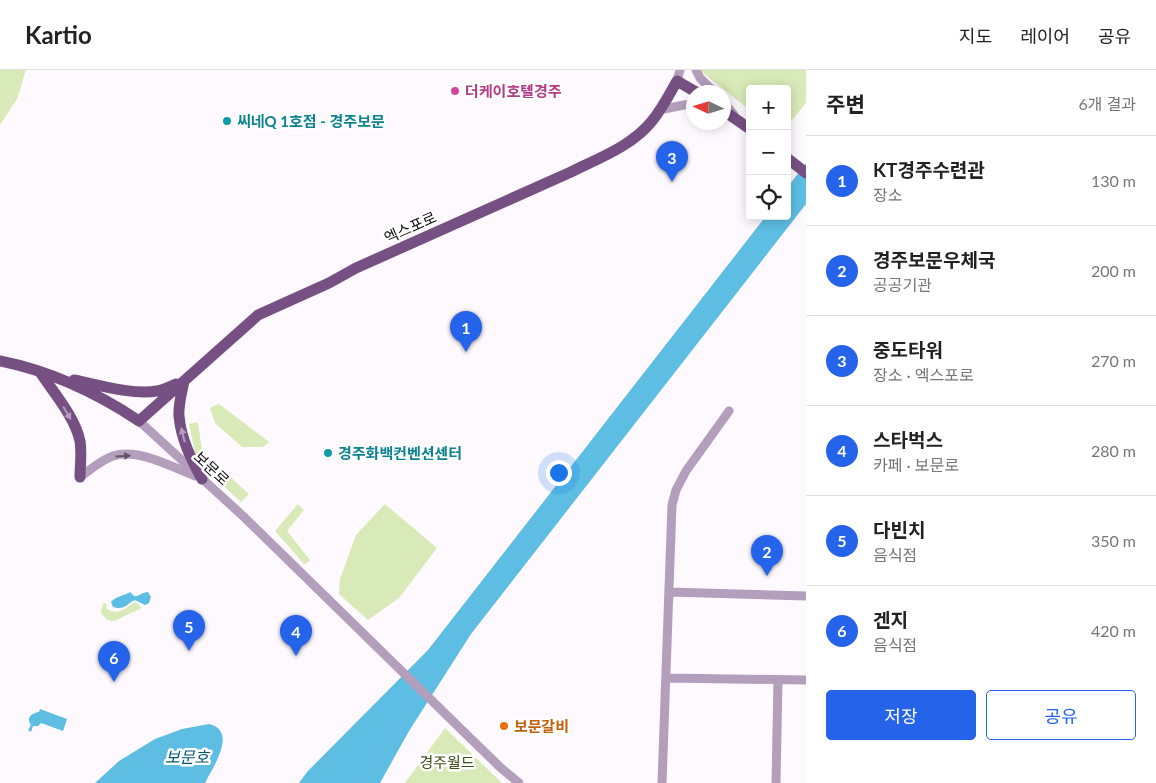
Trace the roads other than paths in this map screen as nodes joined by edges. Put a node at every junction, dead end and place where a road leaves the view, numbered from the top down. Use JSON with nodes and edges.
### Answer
{"nodes":[{"id":1,"x":696,"y":70,"type":"edge"},
{"id":2,"x":679,"y":76,"type":"edge"},
{"id":3,"x":689,"y":85,"type":"edge"},
{"id":4,"x":707,"y":85,"type":"edge"},
{"id":5,"x":686,"y":105,"type":"edge"},
{"id":6,"x":659,"y":110,"type":"junction"},
{"id":7,"x":731,"y":111,"type":"edge"},
{"id":8,"x":731,"y":117,"type":"edge"},
{"id":9,"x":745,"y":126,"type":"edge"},
{"id":10,"x":791,"y":161,"type":"edge"},
{"id":11,"x":806,"y":173,"type":"edge"},
{"id":12,"x":0,"y":361,"type":"edge"},
{"id":13,"x":40,"y":372,"type":"junction"},
{"id":14,"x":184,"y":381,"type":"junction"},
{"id":15,"x":729,"y":411,"type":"dead end"},
{"id":16,"x":139,"y":422,"type":"junction"},
{"id":17,"x":80,"y":477,"type":"joint"},
{"id":18,"x":202,"y":479,"type":"junction"},
{"id":19,"x":669,"y":592,"type":"junction"},
{"id":20,"x":806,"y":596,"type":"edge"},
{"id":21,"x":666,"y":678,"type":"junction"},
{"id":22,"x":778,"y":680,"type":"junction"},
{"id":23,"x":806,"y":680,"type":"edge"},
{"id":24,"x":519,"y":783,"type":"edge"},
{"id":25,"x":662,"y":783,"type":"edge"},
{"id":26,"x":776,"y":783,"type":"edge"}],
"edges":[{"from":1,"to":4,"type":"street"},
{"from":2,"to":3,"type":"main road","name":"엑스포로"},
{"from":2,"to":6,"type":"main road","name":"엑스포로"},
{"from":5,"to":6,"type":"street"},
{"from":6,"to":14,"type":"main road","name":"엑스포로"},
{"from":7,"to":9,"type":"street"},
{"from":8,"to":9,"type":"main road"},
{"from":10,"to":11,"type":"main road"},
{"from":12,"to":13,"type":"main road","name":"보문로"},
{"from":13,"to":14,"type":"main road"},
{"from":13,"to":16,"type":"main road","name":"보문로"},
{"from":13,"to":17,"type":"main road","one_way":true},
{"from":14,"to":16,"type":"main road","name":"엑스포로"},
{"from":18,"to":14,"type":"main road","one_way":true},
{"from":15,"to":19,"type":"street"},
{"from":16,"to":18,"type":"street","name":"보문로"},
{"from":17,"to":18,"type":"street","one_way":true},
{"from":18,"to":24,"type":"street","name":"보문로"},
{"from":19,"to":20,"type":"street"},
{"from":19,"to":21,"type":"street"},
{"from":21,"to":22,"type":"street"},
{"from":21,"to":25,"type":"street"},
{"from":22,"to":23,"type":"street"},
{"from":22,"to":26,"type":"street"}]}
